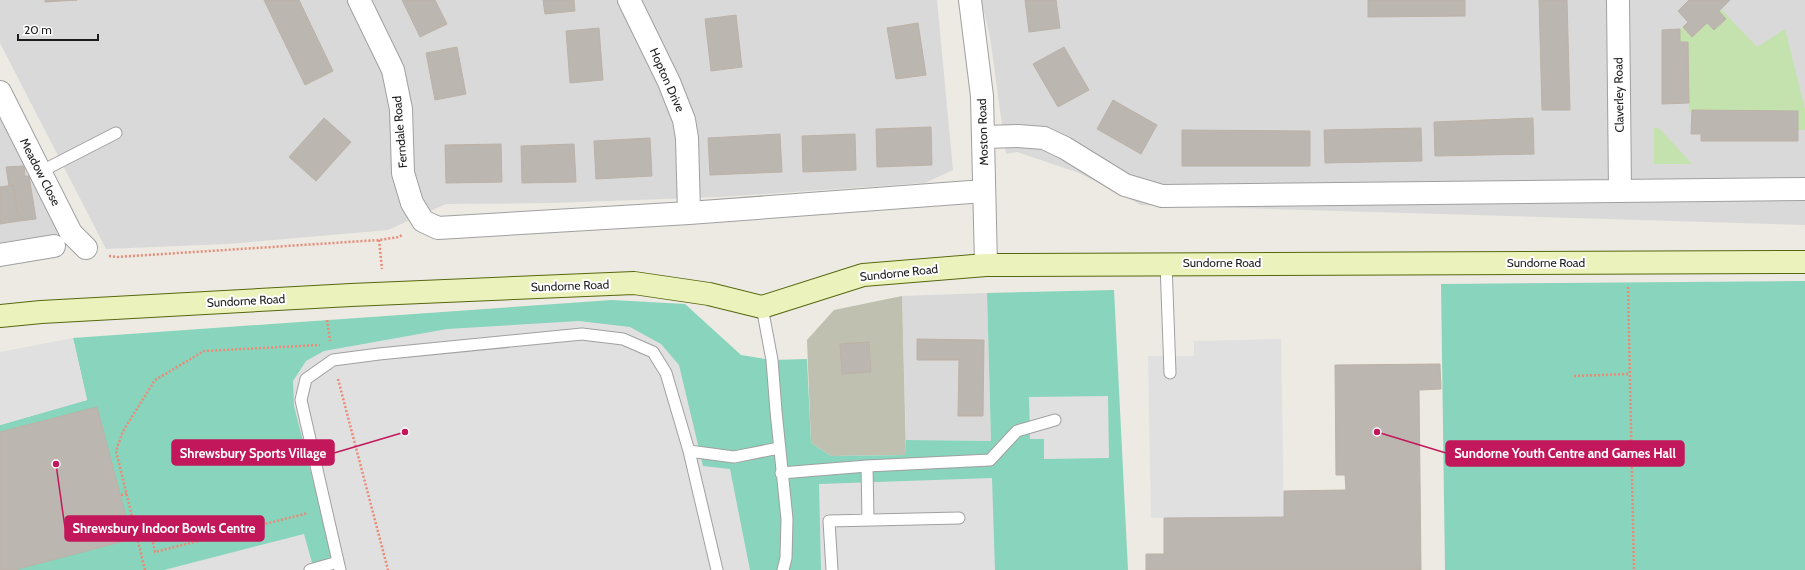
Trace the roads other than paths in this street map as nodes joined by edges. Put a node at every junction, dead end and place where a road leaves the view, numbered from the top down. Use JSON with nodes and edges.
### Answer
{"nodes":[{"id":1,"x":359,"y":0,"type":"edge"},
{"id":2,"x":629,"y":0,"type":"edge"},
{"id":3,"x":970,"y":0,"type":"edge"},
{"id":4,"x":1618,"y":0,"type":"edge"},
{"id":5,"x":0,"y":92,"type":"edge"},
{"id":6,"x":116,"y":133,"type":"dead end"},
{"id":7,"x":983,"y":137,"type":"junction"},
{"id":8,"x":40,"y":172,"type":"junction"},
{"id":9,"x":1805,"y":189,"type":"edge"},
{"id":10,"x":1620,"y":190,"type":"junction"},
{"id":11,"x":984,"y":191,"type":"junction"},
{"id":12,"x":689,"y":213,"type":"junction"},
{"id":13,"x":54,"y":246,"type":"dead end"},
{"id":14,"x":86,"y":248,"type":"road end"},
{"id":15,"x":0,"y":255,"type":"edge"},
{"id":16,"x":1805,"y":262,"type":"edge"},
{"id":17,"x":1166,"y":263,"type":"junction"},
{"id":18,"x":986,"y":265,"type":"junction"},
{"id":19,"x":762,"y":307,"type":"junction"},
{"id":20,"x":0,"y":316,"type":"edge"},
{"id":21,"x":1170,"y":373,"type":"dead end"},
{"id":22,"x":1055,"y":420,"type":"dead end"},
{"id":23,"x":779,"y":448,"type":"junction"},
{"id":24,"x":689,"y":451,"type":"junction"},
{"id":25,"x":867,"y":466,"type":"junction"},
{"id":26,"x":781,"y":473,"type":"junction"},
{"id":27,"x":959,"y":518,"type":"dead end"},
{"id":28,"x":868,"y":520,"type":"junction"},
{"id":29,"x":339,"y":566,"type":"edge"},
{"id":30,"x":310,"y":570,"type":"edge"},
{"id":31,"x":717,"y":570,"type":"edge"},
{"id":32,"x":783,"y":570,"type":"edge"},
{"id":33,"x":832,"y":570,"type":"edge"}],
"edges":[{"from":1,"to":12,"type":"street","name":"Ferndale Road"},
{"from":2,"to":12,"type":"street","name":"Hopton Drive"},
{"from":3,"to":7,"type":"street","name":"Moston Road"},
{"from":4,"to":10,"type":"street","name":"Claverley Road"},
{"from":5,"to":8,"type":"street","name":"Meadow Close"},
{"from":6,"to":8,"type":"lane"},
{"from":7,"to":10,"type":"street"},
{"from":7,"to":11,"type":"street","name":"Moston Road"},
{"from":8,"to":14,"type":"street","name":"Meadow Close"},
{"from":9,"to":10,"type":"street"},
{"from":11,"to":12,"type":"street"},
{"from":11,"to":18,"type":"street","name":"Moston Road"},
{"from":13,"to":15,"type":"street"},
{"from":16,"to":17,"type":"main road","name":"Sundorne Road"},
{"from":17,"to":18,"type":"main road","name":"Sundorne Road"},
{"from":17,"to":21,"type":"lane"},
{"from":18,"to":19,"type":"main road","name":"Sundorne Road"},
{"from":19,"to":20,"type":"main road","name":"Sundorne Road"},
{"from":19,"to":23,"type":"lane"},
{"from":22,"to":25,"type":"lane"},
{"from":23,"to":24,"type":"lane"},
{"from":23,"to":26,"type":"lane"},
{"from":24,"to":29,"type":"lane"},
{"from":24,"to":31,"type":"lane"},
{"from":25,"to":26,"type":"lane"},
{"from":25,"to":28,"type":"lane"},
{"from":26,"to":32,"type":"lane"},
{"from":27,"to":28,"type":"lane"},
{"from":28,"to":33,"type":"lane"},
{"from":29,"to":30,"type":"lane"}]}
